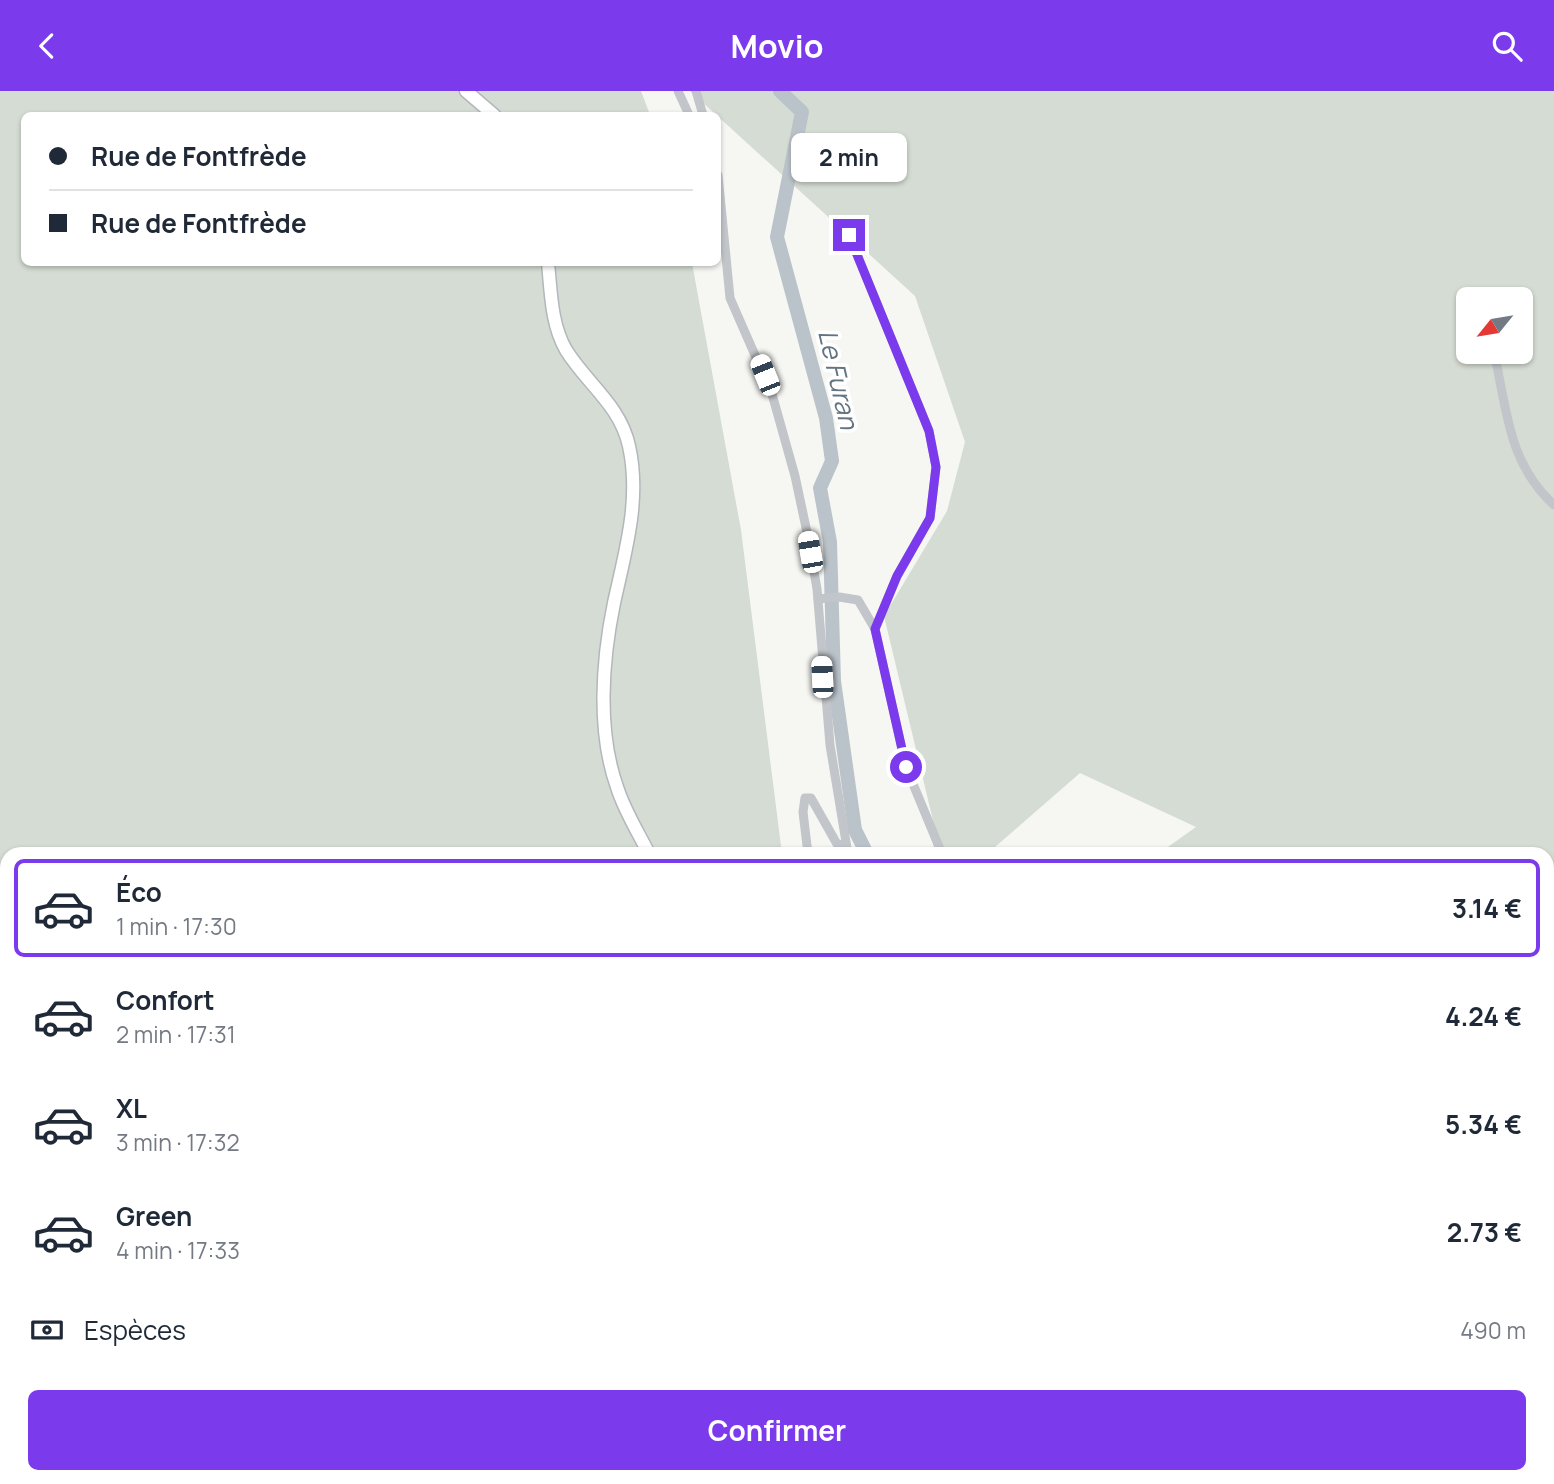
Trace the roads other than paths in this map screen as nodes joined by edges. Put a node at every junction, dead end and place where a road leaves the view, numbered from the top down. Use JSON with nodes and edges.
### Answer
{"nodes":[{"id":1,"x":466,"y":91,"type":"edge"},
{"id":2,"x":678,"y":91,"type":"edge"},
{"id":3,"x":696,"y":91,"type":"edge"},
{"id":4,"x":490,"y":112,"type":"edge"},
{"id":5,"x":687,"y":112,"type":"edge"},
{"id":6,"x":702,"y":112,"type":"edge"},
{"id":7,"x":721,"y":206,"type":"edge"},
{"id":8,"x":849,"y":235,"type":"dead end"},
{"id":9,"x":548,"y":266,"type":"edge"},
{"id":10,"x":1497,"y":364,"type":"edge"},
{"id":11,"x":1554,"y":505,"type":"edge"},
{"id":12,"x":820,"y":598,"type":"junction"},
{"id":13,"x":875,"y":629,"type":"junction"},
{"id":14,"x":646,"y":847,"type":"edge"},
{"id":15,"x":807,"y":847,"type":"edge"},
{"id":16,"x":843,"y":847,"type":"edge"},
{"id":17,"x":847,"y":847,"type":"edge"},
{"id":18,"x":939,"y":847,"type":"edge"}],
"edges":[{"from":1,"to":4,"type":"main road"},
{"from":2,"to":5,"type":"street"},
{"from":3,"to":6,"type":"street"},
{"from":7,"to":12,"type":"street"},
{"from":8,"to":13,"type":"street"},
{"from":9,"to":14,"type":"main road"},
{"from":10,"to":11,"type":"street"},
{"from":12,"to":13,"type":"street"},
{"from":12,"to":17,"type":"street"},
{"from":13,"to":18,"type":"street"},
{"from":15,"to":16,"type":"street"}]}
